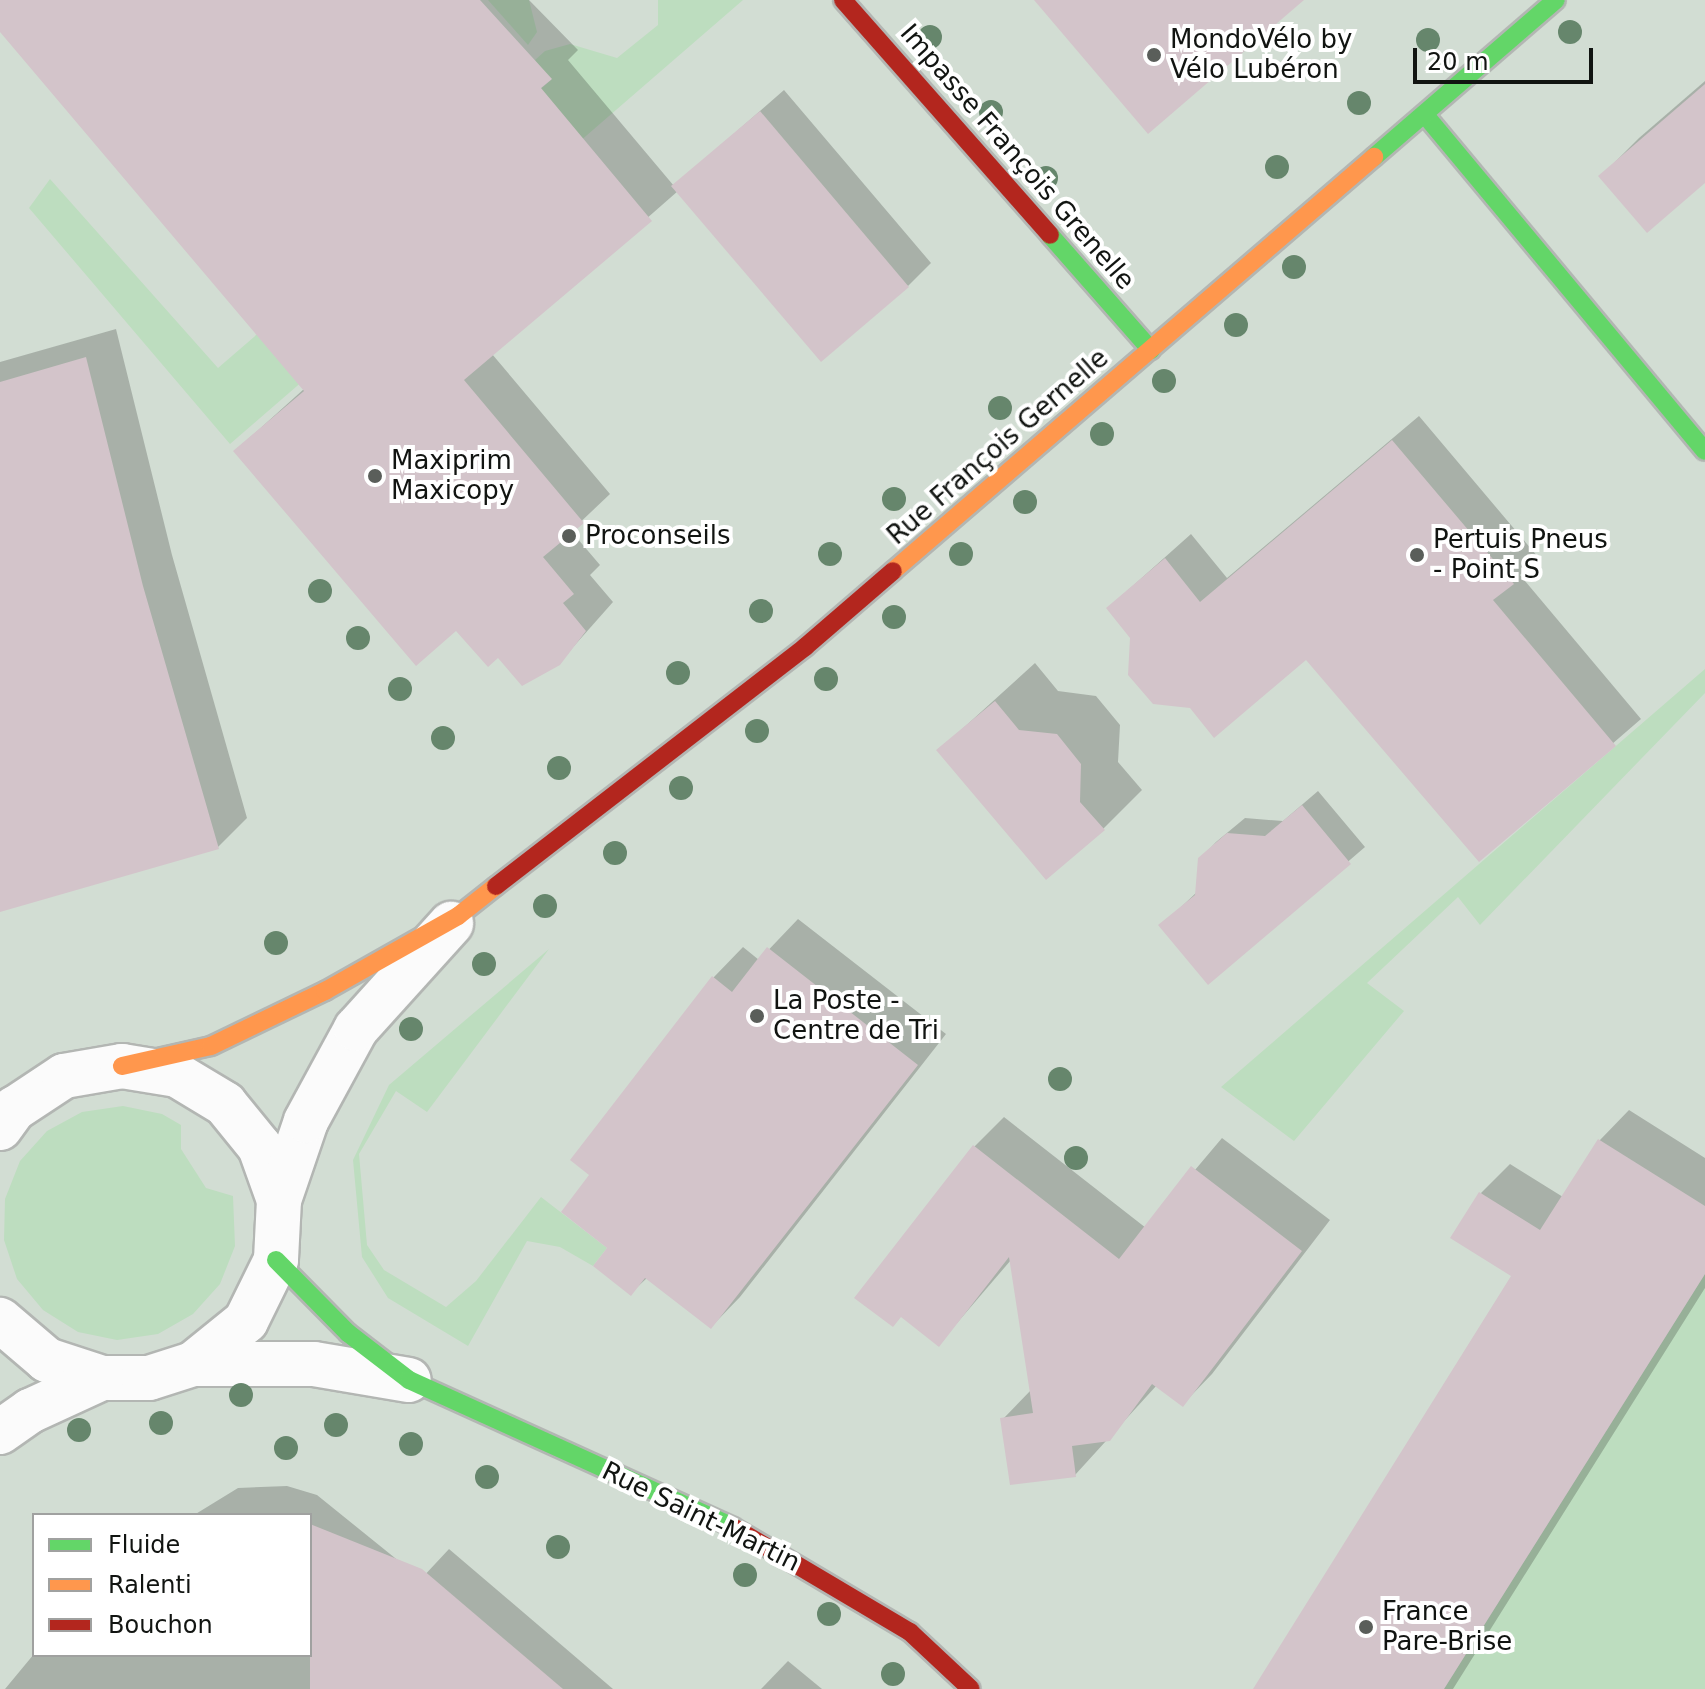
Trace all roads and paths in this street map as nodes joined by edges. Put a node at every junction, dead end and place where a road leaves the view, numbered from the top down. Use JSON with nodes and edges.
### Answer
{"nodes":[{"id":1,"x":843,"y":0,"type":"edge"},
{"id":2,"x":1556,"y":0,"type":"edge"},
{"id":3,"x":1425,"y":115,"type":"junction"},
{"id":4,"x":1151,"y":350,"type":"junction"},
{"id":5,"x":1705,"y":451,"type":"edge"},
{"id":6,"x":458,"y":916,"type":"junction"},
{"id":7,"x":122,"y":1066,"type":"junction"},
{"id":8,"x":64,"y":1076,"type":"junction"},
{"id":9,"x":0,"y":1085,"type":"edge"},
{"id":10,"x":0,"y":1128,"type":"edge"},
{"id":11,"x":279,"y":1200,"type":"junction"},
{"id":12,"x":276,"y":1260,"type":"junction"},
{"id":13,"x":0,"y":1320,"type":"edge"},
{"id":14,"x":193,"y":1364,"type":"junction"},
{"id":15,"x":102,"y":1378,"type":"junction"},
{"id":16,"x":409,"y":1380,"type":"junction"},
{"id":17,"x":0,"y":1432,"type":"edge"},
{"id":18,"x":971,"y":1689,"type":"edge"}],
"edges":[{"from":1,"to":4,"type":"street","name":"Impasse François Grenelle"},
{"from":2,"to":3,"type":"street","name":"Rue François Gernelle"},
{"from":3,"to":4,"type":"street","name":"Rue François Gernelle"},
{"from":3,"to":5,"type":"street"},
{"from":4,"to":6,"type":"street","name":"Rue François Gernelle"},
{"from":6,"to":7,"type":"street","name":"Rue François Gernelle"},
{"from":6,"to":11,"type":"street"},
{"from":7,"to":8,"type":"street"},
{"from":7,"to":11,"type":"street"},
{"from":8,"to":9,"type":"street"},
{"from":8,"to":10,"type":"street"},
{"from":11,"to":12,"type":"street"},
{"from":12,"to":14,"type":"street"},
{"from":12,"to":16,"type":"street","name":"Rue Saint-Martin"},
{"from":13,"to":15,"type":"street"},
{"from":14,"to":15,"type":"street"},
{"from":14,"to":16,"type":"street","name":"Rue Saint-Martin"},
{"from":15,"to":17,"type":"street"},
{"from":16,"to":18,"type":"street","name":"Rue Saint-Martin"}]}
